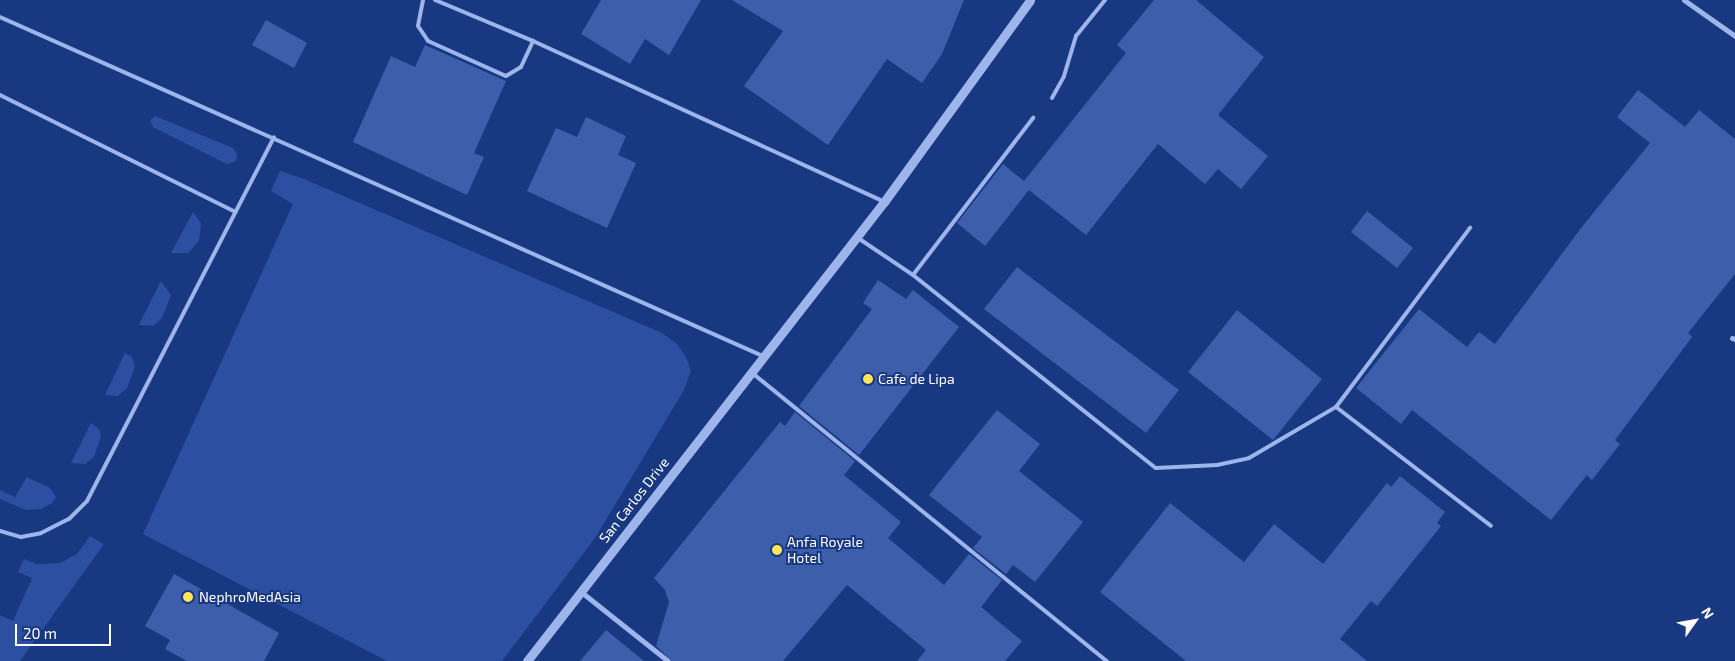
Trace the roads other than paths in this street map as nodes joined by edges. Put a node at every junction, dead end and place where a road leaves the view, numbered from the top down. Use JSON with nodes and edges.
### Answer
{"nodes":[{"id":1,"x":423,"y":0,"type":"edge"},
{"id":2,"x":435,"y":0,"type":"edge"},
{"id":3,"x":1030,"y":0,"type":"edge"},
{"id":4,"x":1105,"y":0,"type":"edge"},
{"id":5,"x":1684,"y":0,"type":"edge"},
{"id":6,"x":0,"y":16,"type":"edge"},
{"id":7,"x":1735,"y":36,"type":"edge"},
{"id":8,"x":533,"y":41,"type":"junction"},
{"id":9,"x":0,"y":95,"type":"edge"},
{"id":10,"x":1052,"y":98,"type":"dead end"},
{"id":11,"x":1033,"y":118,"type":"dead end"},
{"id":12,"x":274,"y":138,"type":"junction"},
{"id":13,"x":884,"y":202,"type":"junction"},
{"id":14,"x":236,"y":212,"type":"junction"},
{"id":15,"x":1470,"y":228,"type":"dead end"},
{"id":16,"x":857,"y":237,"type":"junction"},
{"id":17,"x":913,"y":275,"type":"junction"},
{"id":18,"x":764,"y":356,"type":"junction"},
{"id":19,"x":751,"y":372,"type":"junction"},
{"id":20,"x":1336,"y":407,"type":"junction"},
{"id":21,"x":1491,"y":526,"type":"dead end"},
{"id":22,"x":0,"y":531,"type":"edge"},
{"id":23,"x":580,"y":590,"type":"junction"},
{"id":24,"x":527,"y":661,"type":"edge"},
{"id":25,"x":668,"y":661,"type":"edge"},
{"id":26,"x":1106,"y":661,"type":"edge"}],
"edges":[{"from":1,"to":8,"type":"lane"},
{"from":2,"to":8,"type":"lane"},
{"from":3,"to":13,"type":"street","name":"San Carlos Drive"},
{"from":4,"to":10,"type":"lane"},
{"from":5,"to":7,"type":"street"},
{"from":6,"to":12,"type":"lane"},
{"from":8,"to":13,"type":"lane"},
{"from":9,"to":14,"type":"lane"},
{"from":11,"to":17,"type":"lane"},
{"from":12,"to":14,"type":"lane"},
{"from":12,"to":18,"type":"lane"},
{"from":13,"to":16,"type":"street","name":"San Carlos Drive"},
{"from":14,"to":22,"type":"lane"},
{"from":15,"to":20,"type":"lane"},
{"from":16,"to":17,"type":"lane"},
{"from":16,"to":18,"type":"street","name":"San Carlos Drive"},
{"from":17,"to":20,"type":"lane"},
{"from":18,"to":19,"type":"street","name":"San Carlos Drive"},
{"from":19,"to":23,"type":"street","name":"San Carlos Drive"},
{"from":19,"to":26,"type":"lane"},
{"from":20,"to":21,"type":"lane"},
{"from":23,"to":24,"type":"street","name":"San Carlos Drive"},
{"from":23,"to":25,"type":"street"}]}
